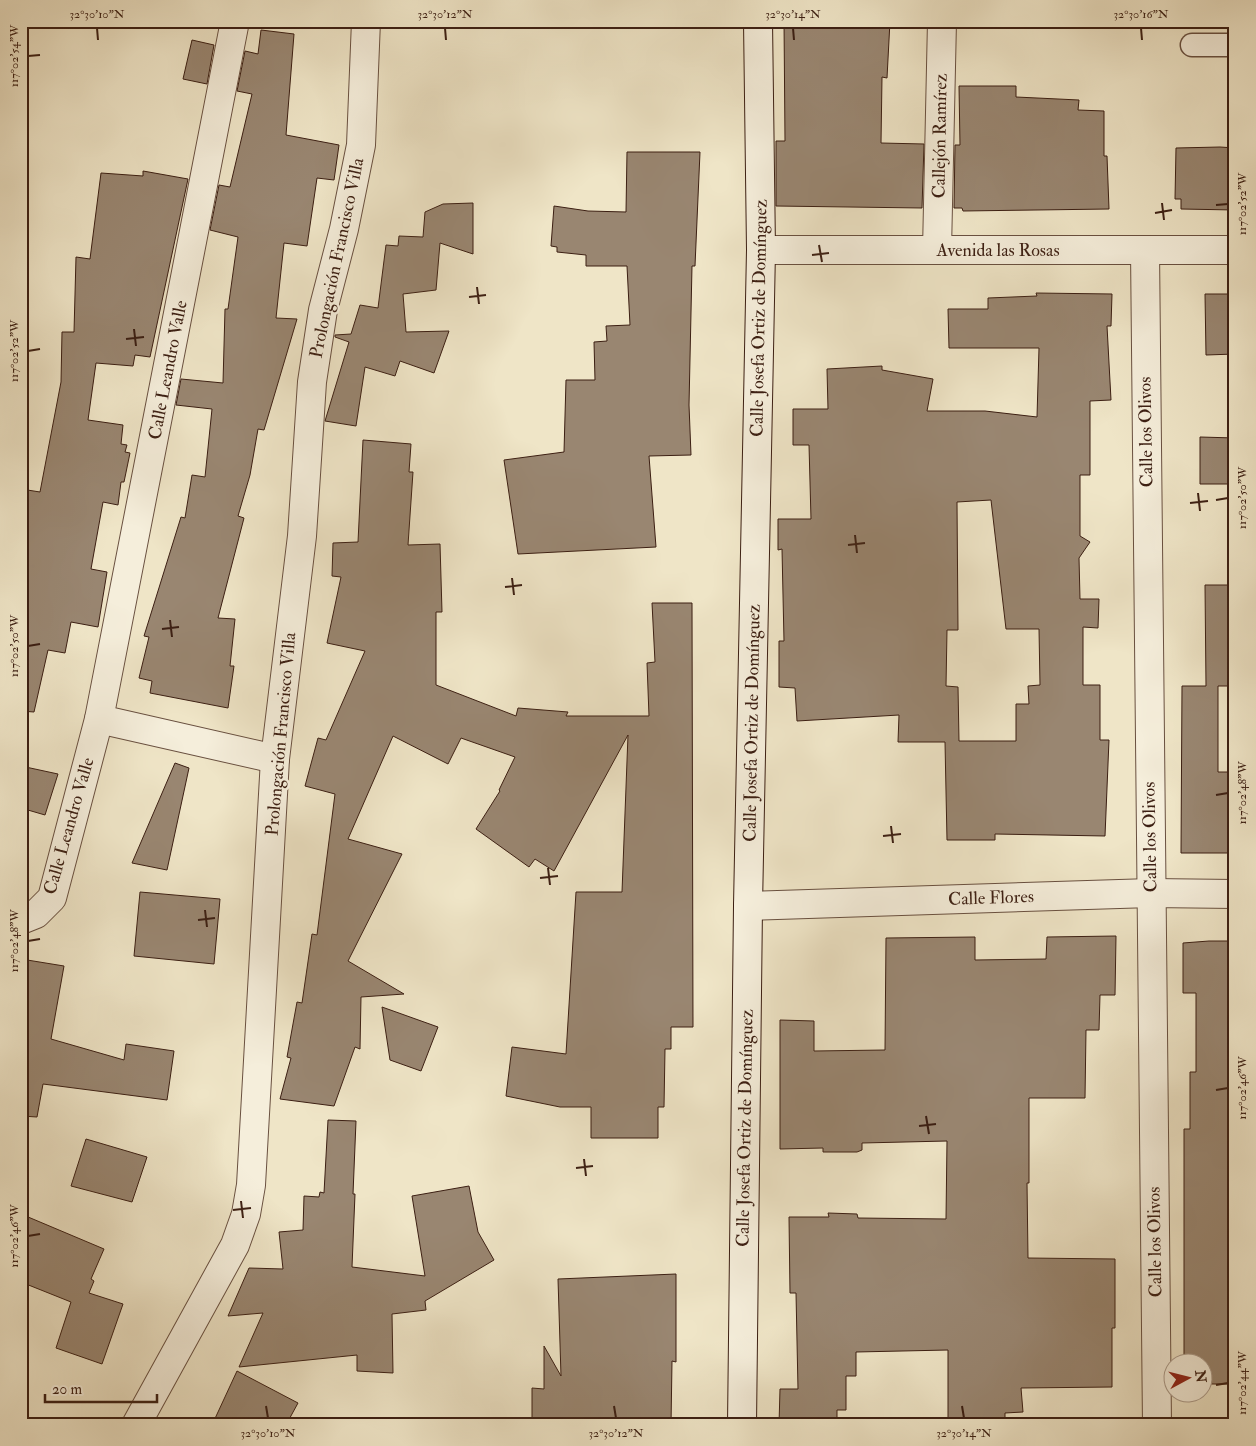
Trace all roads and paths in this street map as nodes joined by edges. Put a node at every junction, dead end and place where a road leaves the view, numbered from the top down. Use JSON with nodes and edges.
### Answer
{"nodes":[{"id":1,"x":235,"y":21,"type":"edge"},
{"id":2,"x":366,"y":21,"type":"edge"},
{"id":3,"x":758,"y":21,"type":"edge"},
{"id":4,"x":942,"y":21,"type":"edge"},
{"id":5,"x":1192,"y":45,"type":"dead end"},
{"id":6,"x":1235,"y":45,"type":"edge"},
{"id":7,"x":761,"y":250,"type":"junction"},
{"id":8,"x":937,"y":250,"type":"junction"},
{"id":9,"x":1145,"y":250,"type":"junction"},
{"id":10,"x":1235,"y":250,"type":"edge"},
{"id":11,"x":99,"y":719,"type":"junction"},
{"id":12,"x":275,"y":759,"type":"junction"},
{"id":13,"x":1151,"y":893,"type":"junction"},
{"id":14,"x":1235,"y":894,"type":"edge"},
{"id":15,"x":748,"y":906,"type":"junction"},
{"id":16,"x":21,"y":920,"type":"edge"},
{"id":17,"x":136,"y":1425,"type":"edge"},
{"id":18,"x":742,"y":1425,"type":"edge"},
{"id":19,"x":1158,"y":1425,"type":"edge"}],
"edges":[{"from":1,"to":11,"type":"street","name":"Calle Leandro Valle"},
{"from":2,"to":12,"type":"street","name":"Prolongación Francisco Villa"},
{"from":3,"to":7,"type":"street","name":"Calle Josefa Ortiz de Domínguez"},
{"from":4,"to":8,"type":"street","name":"Callejón Ramírez"},
{"from":5,"to":6,"type":"lane"},
{"from":7,"to":8,"type":"street","name":"Avenida las Rosas"},
{"from":7,"to":15,"type":"street","name":"Calle Josefa Ortiz de Domínguez"},
{"from":8,"to":9,"type":"street","name":"Avenida las Rosas"},
{"from":9,"to":10,"type":"street","name":"Avenida las Rosas"},
{"from":9,"to":13,"type":"street","name":"Calle los Olivos"},
{"from":11,"to":12,"type":"street"},
{"from":11,"to":16,"type":"street","name":"Calle Leandro Valle"},
{"from":12,"to":17,"type":"street","name":"Prolongación Francisco Villa"},
{"from":13,"to":14,"type":"street","name":"Calle Flores"},
{"from":13,"to":15,"type":"street","name":"Calle Flores"},
{"from":13,"to":19,"type":"street","name":"Calle los Olivos"},
{"from":15,"to":18,"type":"street","name":"Calle Josefa Ortiz de Domínguez"}]}
